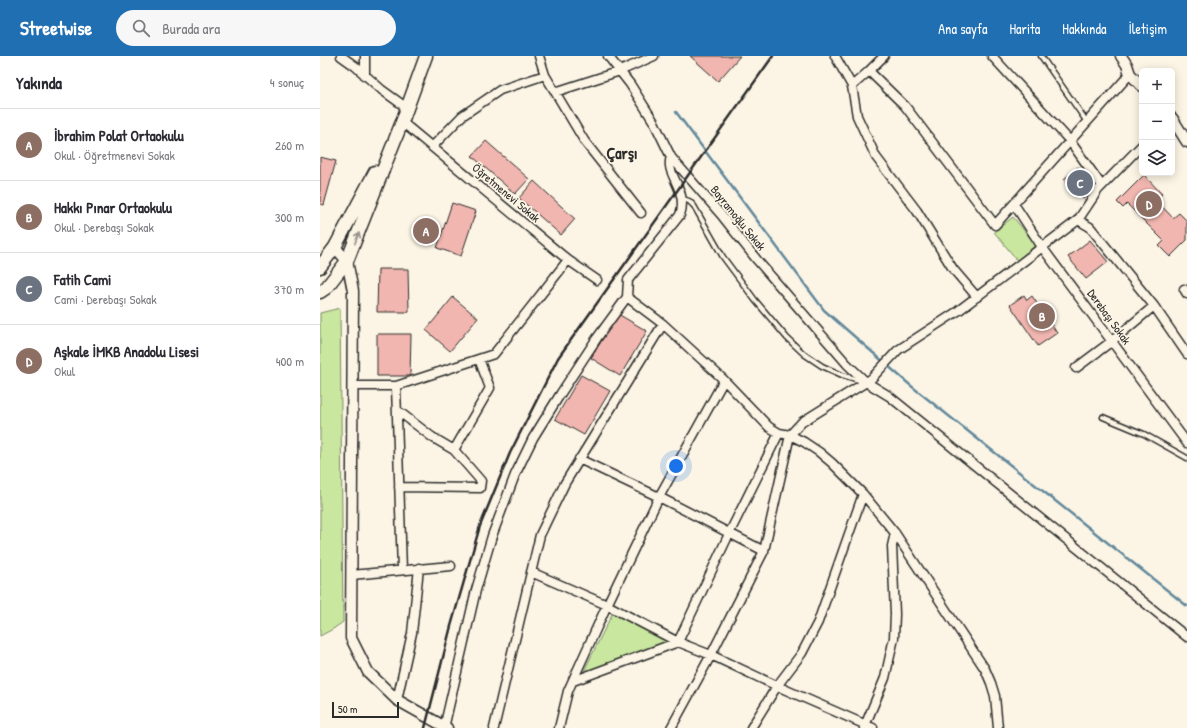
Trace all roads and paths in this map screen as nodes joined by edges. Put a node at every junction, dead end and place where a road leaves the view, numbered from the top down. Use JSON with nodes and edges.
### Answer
{"nodes":[{"id":1,"x":341,"y":56,"type":"edge"},
{"id":2,"x":365,"y":56,"type":"edge"},
{"id":3,"x":426,"y":56,"type":"edge"},
{"id":4,"x":539,"y":56,"type":"edge"},
{"id":5,"x":608,"y":56,"type":"edge"},
{"id":6,"x":654,"y":56,"type":"edge"},
{"id":7,"x":835,"y":56,"type":"edge"},
{"id":8,"x":884,"y":56,"type":"edge"},
{"id":9,"x":992,"y":56,"type":"edge"},
{"id":10,"x":1041,"y":56,"type":"edge"},
{"id":11,"x":1121,"y":56,"type":"edge"},
{"id":12,"x":620,"y":71,"type":"junction"},
{"id":13,"x":869,"y":72,"type":"junction"},
{"id":14,"x":1130,"y":74,"type":"junction"},
{"id":15,"x":545,"y":75,"type":"junction"},
{"id":16,"x":365,"y":76,"type":"junction"},
{"id":17,"x":1139,"y":83,"type":"edge"},
{"id":18,"x":852,"y":86,"type":"junction"},
{"id":19,"x":555,"y":92,"type":"junction"},
{"id":20,"x":407,"y":108,"type":"junction"},
{"id":21,"x":402,"y":122,"type":"junction"},
{"id":22,"x":1086,"y":122,"type":"junction"},
{"id":23,"x":1175,"y":123,"type":"edge"},
{"id":24,"x":1070,"y":141,"type":"junction"},
{"id":25,"x":1187,"y":142,"type":"edge"},
{"id":26,"x":432,"y":147,"type":"junction"},
{"id":27,"x":1139,"y":148,"type":"edge"},
{"id":28,"x":671,"y":157,"type":"junction"},
{"id":29,"x":1102,"y":186,"type":"junction"},
{"id":30,"x":683,"y":199,"type":"junction"},
{"id":31,"x":1014,"y":204,"type":"junction"},
{"id":32,"x":641,"y":213,"type":"dead end"},
{"id":33,"x":1078,"y":220,"type":"junction"},
{"id":34,"x":335,"y":247,"type":"junction"},
{"id":35,"x":1042,"y":247,"type":"junction"},
{"id":36,"x":568,"y":260,"type":"junction"},
{"id":37,"x":347,"y":261,"type":"junction"},
{"id":38,"x":320,"y":268,"type":"edge"},
{"id":39,"x":597,"y":280,"type":"dead end"},
{"id":40,"x":320,"y":292,"type":"edge"},
{"id":41,"x":627,"y":297,"type":"junction"},
{"id":42,"x":977,"y":297,"type":"junction"},
{"id":43,"x":1154,"y":306,"type":"junction"},
{"id":44,"x":663,"y":324,"type":"junction"},
{"id":45,"x":1112,"y":341,"type":"junction"},
{"id":46,"x":1187,"y":354,"type":"edge"},
{"id":47,"x":479,"y":359,"type":"junction"},
{"id":48,"x":1076,"y":368,"type":"dead end"},
{"id":49,"x":724,"y":380,"type":"junction"},
{"id":50,"x":869,"y":381,"type":"junction"},
{"id":51,"x":352,"y":386,"type":"junction"},
{"id":52,"x":396,"y":386,"type":"junction"},
{"id":53,"x":397,"y":410,"type":"junction"},
{"id":54,"x":1103,"y":417,"type":"dead end"},
{"id":55,"x":779,"y":433,"type":"junction"},
{"id":56,"x":790,"y":435,"type":"junction"},
{"id":57,"x":1187,"y":443,"type":"edge"},
{"id":58,"x":454,"y":450,"type":"junction"},
{"id":59,"x":1187,"y":458,"type":"edge"},
{"id":60,"x":580,"y":459,"type":"junction"},
{"id":61,"x":399,"y":487,"type":"junction"},
{"id":62,"x":863,"y":494,"type":"junction"},
{"id":63,"x":659,"y":497,"type":"junction"},
{"id":64,"x":895,"y":533,"type":"junction"},
{"id":65,"x":729,"y":534,"type":"junction"},
{"id":66,"x":764,"y":551,"type":"junction"},
{"id":67,"x":451,"y":566,"type":"dead end"},
{"id":68,"x":419,"y":568,"type":"junction"},
{"id":69,"x":402,"y":570,"type":"junction"},
{"id":70,"x":531,"y":572,"type":"junction"},
{"id":71,"x":351,"y":575,"type":"junction"},
{"id":72,"x":607,"y":605,"type":"junction"},
{"id":73,"x":1187,"y":637,"type":"edge"},
{"id":74,"x":678,"y":642,"type":"junction"},
{"id":75,"x":711,"y":655,"type":"junction"},
{"id":76,"x":573,"y":681,"type":"junction"},
{"id":77,"x":777,"y":686,"type":"junction"},
{"id":78,"x":397,"y":700,"type":"junction"},
{"id":79,"x":445,"y":727,"type":"edge"},
{"id":80,"x":868,"y":727,"type":"edge"},
{"id":81,"x":494,"y":728,"type":"edge"},
{"id":82,"x":559,"y":728,"type":"edge"},
{"id":83,"x":671,"y":728,"type":"edge"},
{"id":84,"x":751,"y":728,"type":"edge"},
{"id":85,"x":998,"y":728,"type":"edge"}],
"edges":[{"from":1,"to":16,"type":"street"},
{"from":2,"to":16,"type":"street"},
{"from":3,"to":20,"type":"main road"},
{"from":4,"to":15,"type":"street"},
{"from":5,"to":12,"type":"street","name":"Bayramoğlu Sokak"},
{"from":6,"to":12,"type":"street"},
{"from":7,"to":18,"type":"street"},
{"from":8,"to":13,"type":"street"},
{"from":9,"to":24,"type":"street"},
{"from":10,"to":22,"type":"lane"},
{"from":11,"to":14,"type":"street"},
{"from":12,"to":19,"type":"street"},
{"from":12,"to":28,"type":"street","name":"Bayramoğlu Sokak"},
{"from":13,"to":18,"type":"street"},
{"from":13,"to":31,"type":"street"},
{"from":14,"to":17,"type":"street"},
{"from":14,"to":22,"type":"street"},
{"from":15,"to":19,"type":"street"},
{"from":15,"to":26,"type":"street"},
{"from":16,"to":20,"type":"street"},
{"from":18,"to":42,"type":"street"},
{"from":19,"to":32,"type":"street"},
{"from":20,"to":21,"type":"main road"},
{"from":21,"to":26,"type":"street","name":"Öğretmenevi Sokak"},
{"from":21,"to":34,"type":"main road"},
{"from":37,"to":21,"type":"main road","one_way":true},
{"from":22,"to":24,"type":"street"},
{"from":23,"to":25,"type":"street"},
{"from":24,"to":29,"type":"street"},
{"from":24,"to":31,"type":"street"},
{"from":26,"to":36,"type":"street","name":"Öğretmenevi Sokak"},
{"from":27,"to":29,"type":"street"},
{"from":28,"to":30,"type":"street"},
{"from":28,"to":50,"type":"street","name":"Bayramoğlu Sokak"},
{"from":29,"to":33,"type":"street"},
{"from":30,"to":41,"type":"street"},
{"from":30,"to":50,"type":"lane"},
{"from":31,"to":35,"type":"street","name":"Derebaşı Sokak"},
{"from":33,"to":35,"type":"street"},
{"from":33,"to":43,"type":"street"},
{"from":34,"to":37,"type":"street"},
{"from":34,"to":38,"type":"main road"},
{"from":35,"to":42,"type":"street"},
{"from":35,"to":45,"type":"street","name":"Derebaşı Sokak"},
{"from":36,"to":39,"type":"street","name":"Öğretmenevi Sokak"},
{"from":36,"to":47,"type":"street"},
{"from":37,"to":40,"type":"main road"},
{"from":37,"to":51,"type":"street"},
{"from":41,"to":44,"type":"street"},
{"from":41,"to":79,"type":"street"},
{"from":42,"to":50,"type":"street"},
{"from":43,"to":45,"type":"street"},
{"from":43,"to":46,"type":"street"},
{"from":44,"to":49,"type":"street"},
{"from":44,"to":60,"type":"street"},
{"from":45,"to":48,"type":"street"},
{"from":45,"to":57,"type":"street","name":"Derebaşı Sokak"},
{"from":47,"to":52,"type":"street"},
{"from":47,"to":58,"type":"street"},
{"from":49,"to":55,"type":"street"},
{"from":49,"to":63,"type":"street"},
{"from":50,"to":56,"type":"street"},
{"from":50,"to":73,"type":"street","name":"Bayramoğlu Sokak"},
{"from":51,"to":52,"type":"street"},
{"from":51,"to":71,"type":"street"},
{"from":52,"to":53,"type":"street"},
{"from":53,"to":58,"type":"street"},
{"from":53,"to":61,"type":"street"},
{"from":54,"to":59,"type":"lane"},
{"from":55,"to":56,"type":"street"},
{"from":55,"to":65,"type":"street"},
{"from":56,"to":62,"type":"street"},
{"from":56,"to":66,"type":"street"},
{"from":58,"to":61,"type":"street"},
{"from":60,"to":63,"type":"street"},
{"from":60,"to":70,"type":"street"},
{"from":61,"to":69,"type":"street"},
{"from":62,"to":64,"type":"street"},
{"from":62,"to":77,"type":"street"},
{"from":63,"to":65,"type":"street"},
{"from":63,"to":72,"type":"street"},
{"from":64,"to":80,"type":"street"},
{"from":64,"to":85,"type":"street"},
{"from":65,"to":66,"type":"street"},
{"from":65,"to":74,"type":"street"},
{"from":66,"to":75,"type":"street"},
{"from":67,"to":68,"type":"street"},
{"from":68,"to":69,"type":"street"},
{"from":68,"to":78,"type":"street"},
{"from":69,"to":71,"type":"street"},
{"from":70,"to":72,"type":"street"},
{"from":70,"to":81,"type":"street"},
{"from":71,"to":78,"type":"street"},
{"from":72,"to":74,"type":"street"},
{"from":72,"to":76,"type":"street"},
{"from":74,"to":75,"type":"street"},
{"from":74,"to":76,"type":"street"},
{"from":75,"to":77,"type":"street"},
{"from":75,"to":83,"type":"street"},
{"from":76,"to":82,"type":"street"},
{"from":77,"to":80,"type":"street"},
{"from":77,"to":84,"type":"street"},
{"from":78,"to":79,"type":"street"}]}
